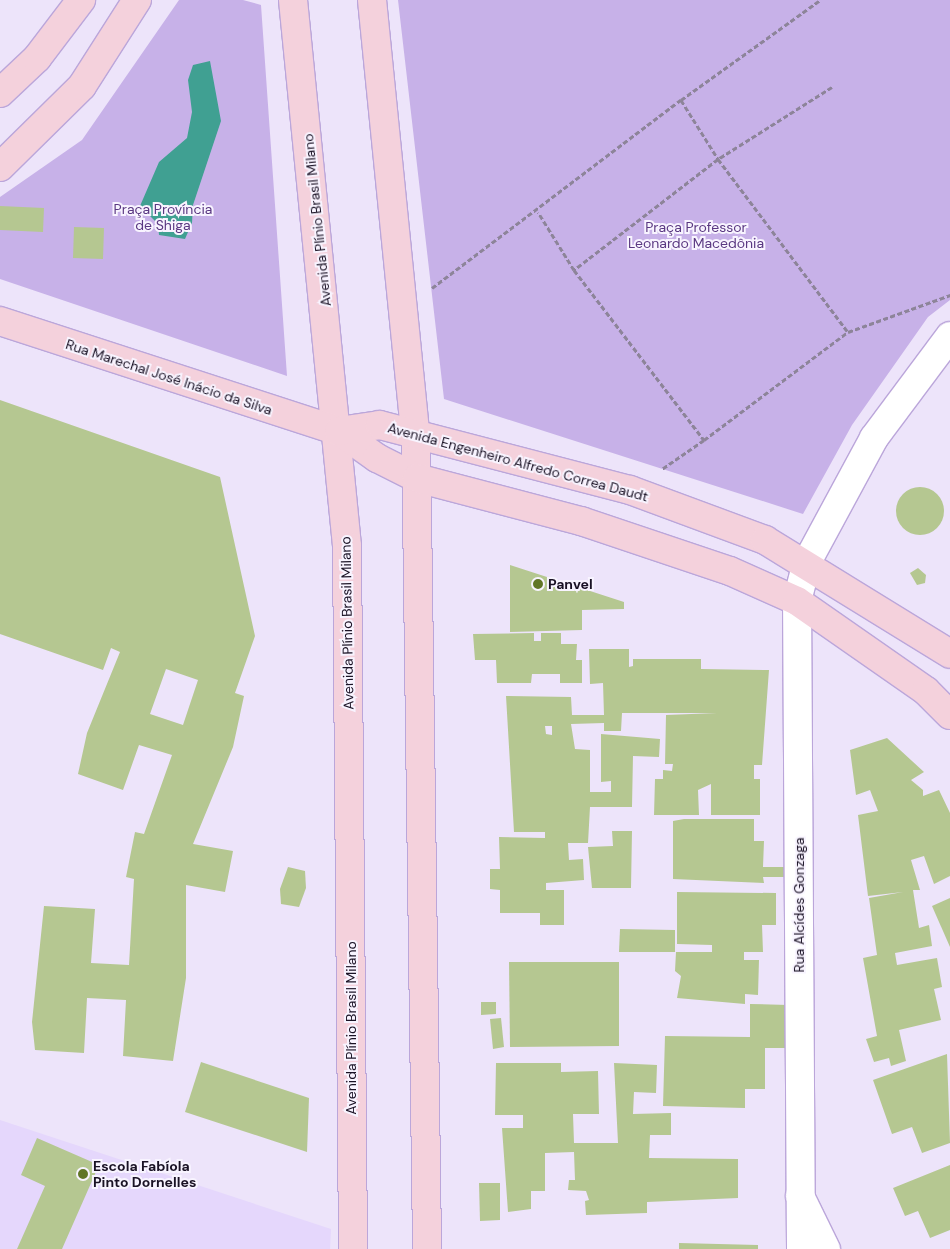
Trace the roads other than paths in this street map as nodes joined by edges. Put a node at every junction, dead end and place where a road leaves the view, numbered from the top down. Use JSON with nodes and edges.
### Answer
{"nodes":[{"id":1,"x":81,"y":0,"type":"edge"},
{"id":2,"x":137,"y":0,"type":"edge"},
{"id":3,"x":293,"y":0,"type":"edge"},
{"id":4,"x":372,"y":0,"type":"edge"},
{"id":5,"x":0,"y":94,"type":"edge"},
{"id":6,"x":0,"y":166,"type":"edge"},
{"id":7,"x":0,"y":321,"type":"edge"},
{"id":8,"x":950,"y":336,"type":"edge"},
{"id":9,"x":339,"y":431,"type":"junction"},
{"id":10,"x":416,"y":437,"type":"junction"},
{"id":11,"x":417,"y":478,"type":"junction"},
{"id":12,"x":807,"y":562,"type":"junction"},
{"id":13,"x":797,"y":601,"type":"junction"},
{"id":14,"x":950,"y":654,"type":"edge"},
{"id":15,"x":950,"y":714,"type":"edge"},
{"id":16,"x":800,"y":1196,"type":"junction"},
{"id":17,"x":353,"y":1249,"type":"edge"},
{"id":18,"x":427,"y":1249,"type":"edge"},
{"id":19,"x":801,"y":1249,"type":"edge"},
{"id":20,"x":826,"y":1249,"type":"edge"}],
"edges":[{"from":1,"to":5,"type":"main road"},
{"from":2,"to":6,"type":"main road"},
{"from":3,"to":9,"type":"main road","name":"Avenida Plínio Brasil Milano"},
{"from":4,"to":10,"type":"main road"},
{"from":7,"to":9,"type":"main road","name":"Rua Marechal José Inácio da Silva"},
{"from":8,"to":12,"type":"street","name":"Rua Alcídes Gonzaga"},
{"from":9,"to":10,"type":"main road","name":"Avenida Engenheiro Alfredo Correa Daudt"},
{"from":9,"to":11,"type":"main road"},
{"from":9,"to":17,"type":"main road","name":"Avenida Plínio Brasil Milano"},
{"from":10,"to":11,"type":"main road"},
{"from":10,"to":12,"type":"main road","name":"Avenida Engenheiro Alfredo Correa Daudt"},
{"from":11,"to":13,"type":"main road"},
{"from":11,"to":18,"type":"main road"},
{"from":12,"to":13,"type":"street","name":"Rua Alcídes Gonzaga"},
{"from":12,"to":14,"type":"main road","name":"Avenida Engenheiro Alfredo Correa Daudt"},
{"from":13,"to":15,"type":"main road"},
{"from":13,"to":16,"type":"street","name":"Rua Alcídes Gonzaga"},
{"from":16,"to":19,"type":"street","name":"Rua Alcídes Gonzaga"},
{"from":16,"to":20,"type":"street"}]}
